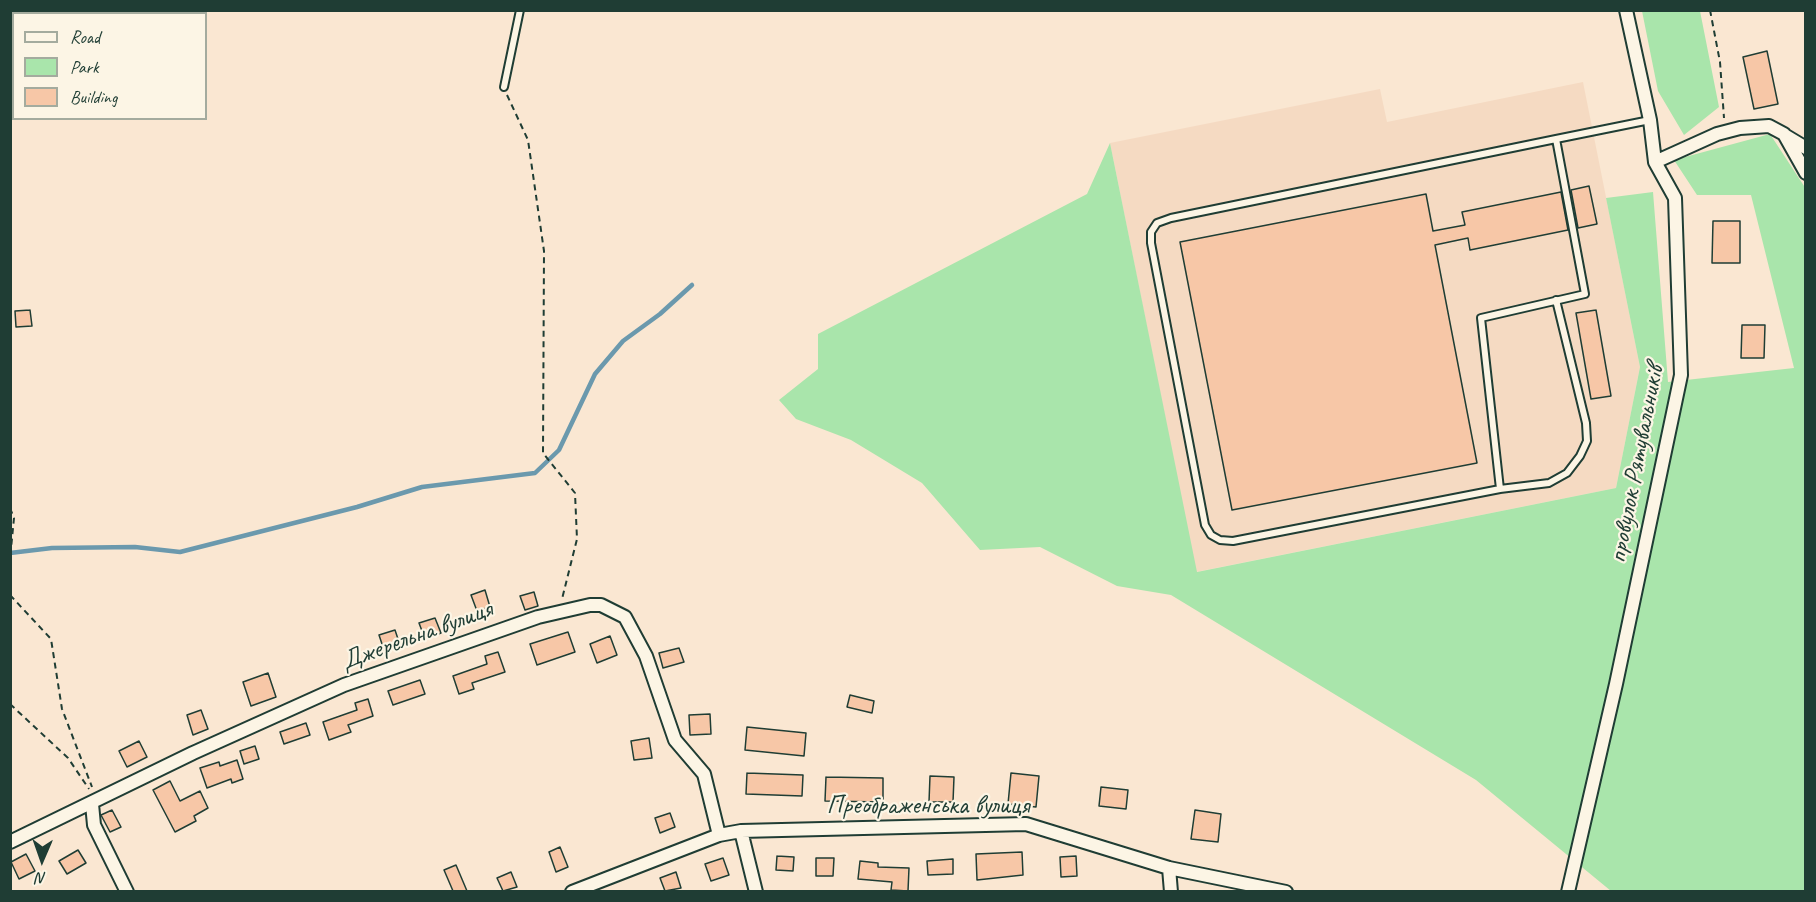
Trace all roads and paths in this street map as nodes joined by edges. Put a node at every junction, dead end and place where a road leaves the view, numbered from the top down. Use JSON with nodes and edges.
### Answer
{"nodes":[{"id":1,"x":520,"y":10,"type":"edge"},
{"id":2,"x":1626,"y":10,"type":"edge"},
{"id":3,"x":1710,"y":10,"type":"edge"},
{"id":4,"x":504,"y":87,"type":"joint"},
{"id":5,"x":1650,"y":120,"type":"junction"},
{"id":6,"x":1717,"y":134,"type":"junction"},
{"id":7,"x":1784,"y":134,"type":"junction"},
{"id":8,"x":1556,"y":139,"type":"junction"},
{"id":9,"x":1806,"y":148,"type":"edge"},
{"id":10,"x":1655,"y":162,"type":"junction"},
{"id":11,"x":1806,"y":173,"type":"edge"},
{"id":12,"x":1556,"y":300,"type":"junction"},
{"id":13,"x":1500,"y":489,"type":"junction"},
{"id":14,"x":10,"y":508,"type":"edge"},
{"id":15,"x":12,"y":543,"type":"edge"},
{"id":16,"x":10,"y":559,"type":"edge"},
{"id":17,"x":10,"y":595,"type":"edge"},
{"id":18,"x":559,"y":610,"type":"junction"},
{"id":19,"x":10,"y":704,"type":"edge"},
{"id":20,"x":95,"y":803,"type":"junction"},
{"id":21,"x":741,"y":831,"type":"junction"},
{"id":22,"x":718,"y":835,"type":"junction"},
{"id":23,"x":10,"y":842,"type":"edge"},
{"id":24,"x":1169,"y":868,"type":"junction"},
{"id":25,"x":127,"y":891,"type":"edge"},
{"id":26,"x":572,"y":891,"type":"edge"},
{"id":27,"x":756,"y":891,"type":"edge"},
{"id":28,"x":1171,"y":891,"type":"edge"},
{"id":29,"x":1286,"y":891,"type":"edge"},
{"id":30,"x":1568,"y":891,"type":"edge"}],
"edges":[{"from":1,"to":4,"type":"lane"},
{"from":2,"to":5,"type":"street","name":"провулок Рятувальників"},
{"from":3,"to":6,"type":"path"},
{"from":4,"to":18,"type":"path"},
{"from":5,"to":8,"type":"lane"},
{"from":5,"to":10,"type":"street","name":"провулок Рятувальників"},
{"from":6,"to":7,"type":"street"},
{"from":6,"to":10,"type":"street"},
{"from":7,"to":9,"type":"street"},
{"from":7,"to":11,"type":"street"},
{"from":8,"to":12,"type":"lane"},
{"from":8,"to":13,"type":"lane"},
{"from":10,"to":30,"type":"street","name":"провулок Рятувальників"},
{"from":12,"to":13,"type":"lane"},
{"from":12,"to":13,"type":"lane"},
{"from":14,"to":15,"type":"path"},
{"from":15,"to":16,"type":"path"},
{"from":17,"to":20,"type":"path"},
{"from":18,"to":20,"type":"street","name":"Джерельна вулиця"},
{"from":18,"to":22,"type":"street","name":"Джерельна вулиця"},
{"from":19,"to":20,"type":"path"},
{"from":20,"to":23,"type":"street","name":"Джерельна вулиця"},
{"from":20,"to":25,"type":"street"},
{"from":21,"to":22,"type":"street","name":"Преображенська вулиця"},
{"from":21,"to":24,"type":"street","name":"Преображенська вулиця"},
{"from":21,"to":27,"type":"street"},
{"from":22,"to":26,"type":"street","name":"Преображенська вулиця"},
{"from":24,"to":28,"type":"street"},
{"from":24,"to":29,"type":"street","name":"Преображенська вулиця"}]}
